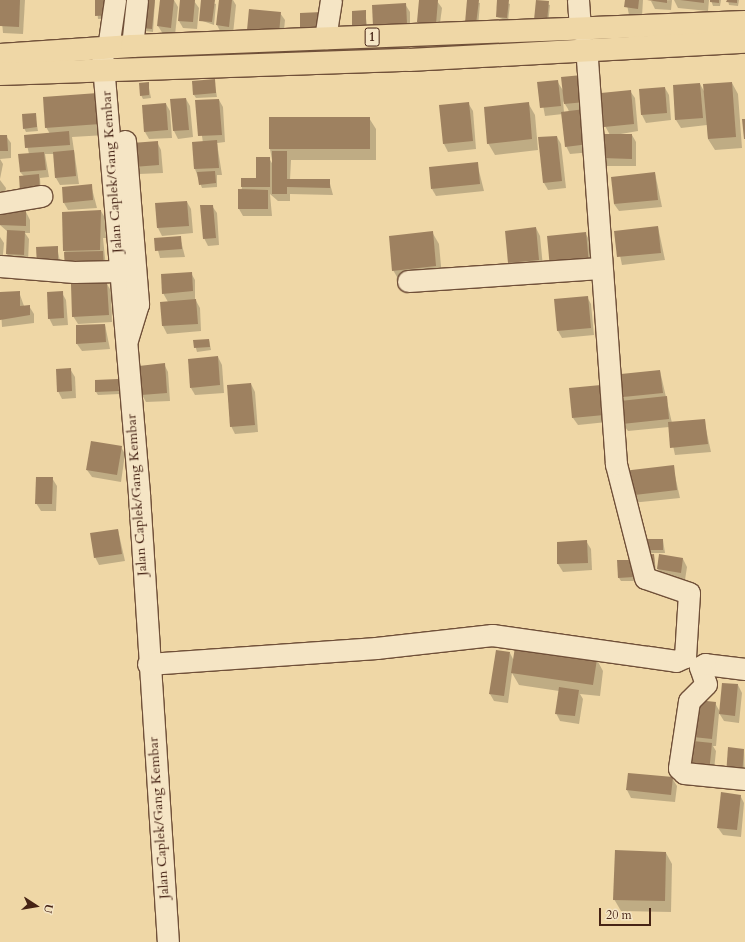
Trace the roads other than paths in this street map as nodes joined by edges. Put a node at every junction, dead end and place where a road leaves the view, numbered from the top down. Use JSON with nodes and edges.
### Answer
{"nodes":[{"id":1,"x":115,"y":0,"type":"edge"},
{"id":2,"x":138,"y":0,"type":"edge"},
{"id":3,"x":331,"y":0,"type":"edge"},
{"id":4,"x":578,"y":0,"type":"edge"},
{"id":5,"x":745,"y":22,"type":"edge"},
{"id":6,"x":325,"y":38,"type":"junction"},
{"id":7,"x":610,"y":38,"type":"junction"},
{"id":8,"x":583,"y":39,"type":"junction"},
{"id":9,"x":745,"y":42,"type":"edge"},
{"id":10,"x":479,"y":45,"type":"junction"},
{"id":11,"x":132,"y":46,"type":"junction"},
{"id":12,"x":105,"y":48,"type":"junction"},
{"id":13,"x":0,"y":55,"type":"edge"},
{"id":14,"x":112,"y":69,"type":"junction"},
{"id":15,"x":0,"y":74,"type":"edge"},
{"id":16,"x":41,"y":196,"type":"dead end"},
{"id":17,"x":0,"y":203,"type":"edge"},
{"id":18,"x":0,"y":266,"type":"edge"},
{"id":19,"x":601,"y":268,"type":"junction"},
{"id":20,"x":120,"y":271,"type":"junction"},
{"id":21,"x":408,"y":281,"type":"dead end"},
{"id":22,"x":124,"y":345,"type":"junction"},
{"id":23,"x":148,"y":664,"type":"junction"},
{"id":24,"x":745,"y":669,"type":"edge"},
{"id":25,"x":745,"y":779,"type":"edge"},
{"id":26,"x":168,"y":942,"type":"edge"}],
"edges":[{"from":1,"to":12,"type":"street","name":"Jalan Caplek/Gang Kembar"},
{"from":2,"to":11,"type":"street"},
{"from":3,"to":6,"type":"street"},
{"from":4,"to":8,"type":"street"},
{"from":5,"to":7,"type":"highway","number":"1"},
{"from":6,"to":10,"type":"highway","number":"1"},
{"from":6,"to":11,"type":"highway","number":"1"},
{"from":7,"to":8,"type":"highway","number":"1"},
{"from":7,"to":9,"type":"highway","number":"1"},
{"from":8,"to":10,"type":"highway","number":"1"},
{"from":8,"to":19,"type":"street"},
{"from":10,"to":14,"type":"highway","number":"1"},
{"from":11,"to":12,"type":"highway","number":"1"},
{"from":12,"to":13,"type":"highway","number":"1"},
{"from":12,"to":14,"type":"street","name":"Jalan Caplek/Gang Kembar"},
{"from":14,"to":15,"type":"highway","number":"1"},
{"from":14,"to":20,"type":"street","name":"Jalan Caplek/Gang Kembar"},
{"from":14,"to":22,"type":"street"},
{"from":16,"to":17,"type":"street"},
{"from":18,"to":20,"type":"street"},
{"from":19,"to":21,"type":"street"},
{"from":19,"to":23,"type":"street"},
{"from":20,"to":22,"type":"street","name":"Jalan Caplek/Gang Kembar"},
{"from":22,"to":23,"type":"street","name":"Jalan Caplek/Gang Kembar"},
{"from":23,"to":26,"type":"street","name":"Jalan Caplek/Gang Kembar"},
{"from":24,"to":25,"type":"street"}]}
